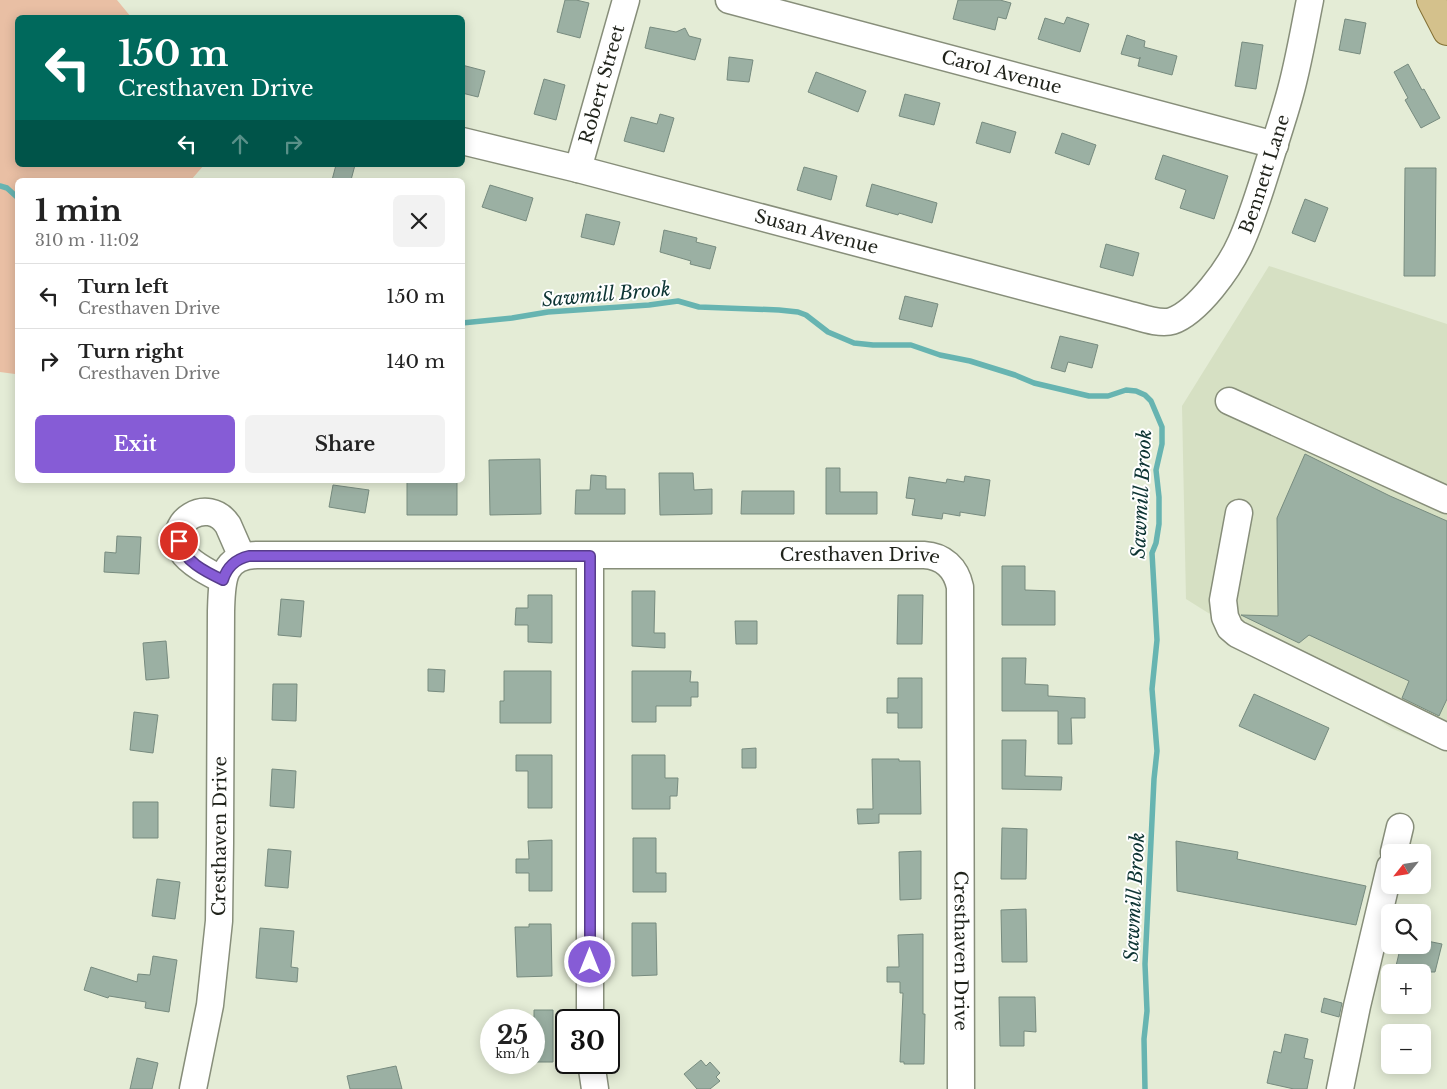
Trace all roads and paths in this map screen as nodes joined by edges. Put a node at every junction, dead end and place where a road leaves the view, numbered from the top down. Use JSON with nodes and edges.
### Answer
{"nodes":[{"id":1,"x":626,"y":0,"type":"edge"},
{"id":2,"x":729,"y":0,"type":"edge"},
{"id":3,"x":1310,"y":0,"type":"edge"},
{"id":4,"x":1432,"y":0,"type":"edge"},
{"id":5,"x":1447,"y":31,"type":"edge"},
{"id":6,"x":465,"y":141,"type":"edge"},
{"id":7,"x":1274,"y":145,"type":"junction"},
{"id":8,"x":578,"y":169,"type":"junction"},
{"id":9,"x":1172,"y":321,"type":"joint"},
{"id":10,"x":1229,"y":401,"type":"dead end"},
{"id":11,"x":1447,"y":500,"type":"edge"},
{"id":12,"x":1239,"y":513,"type":"dead end"},
{"id":13,"x":590,"y":556,"type":"junction"},
{"id":14,"x":242,"y":557,"type":"junction"},
{"id":15,"x":223,"y":580,"type":"junction"},
{"id":16,"x":1447,"y":737,"type":"edge"},
{"id":17,"x":1400,"y":826,"type":"dead end"},
{"id":18,"x":1396,"y":844,"type":"edge"},
{"id":19,"x":1384,"y":894,"type":"edge"},
{"id":20,"x":590,"y":1009,"type":"edge"},
{"id":21,"x":593,"y":1074,"type":"edge"},
{"id":22,"x":193,"y":1089,"type":"edge"},
{"id":23,"x":595,"y":1089,"type":"edge"},
{"id":24,"x":961,"y":1089,"type":"edge"},
{"id":25,"x":1340,"y":1089,"type":"edge"}],
"edges":[{"from":1,"to":8,"type":"street","name":"Robert Street"},
{"from":2,"to":7,"type":"street","name":"Carol Avenue"},
{"from":3,"to":7,"type":"street","name":"Bennett Lane"},
{"from":4,"to":5,"type":"main road"},
{"from":6,"to":8,"type":"street","name":"Susan Avenue"},
{"from":7,"to":9,"type":"street","name":"Bennett Lane"},
{"from":8,"to":9,"type":"street","name":"Susan Avenue"},
{"from":10,"to":11,"type":"street"},
{"from":12,"to":16,"type":"street"},
{"from":13,"to":14,"type":"street","name":"Cresthaven Drive"},
{"from":13,"to":20,"type":"street"},
{"from":13,"to":24,"type":"street","name":"Cresthaven Drive"},
{"from":14,"to":15,"type":"street"},
{"from":14,"to":15,"type":"street"},
{"from":15,"to":22,"type":"street","name":"Cresthaven Drive"},
{"from":17,"to":18,"type":"street"},
{"from":19,"to":25,"type":"street"},
{"from":21,"to":23,"type":"street"}]}
